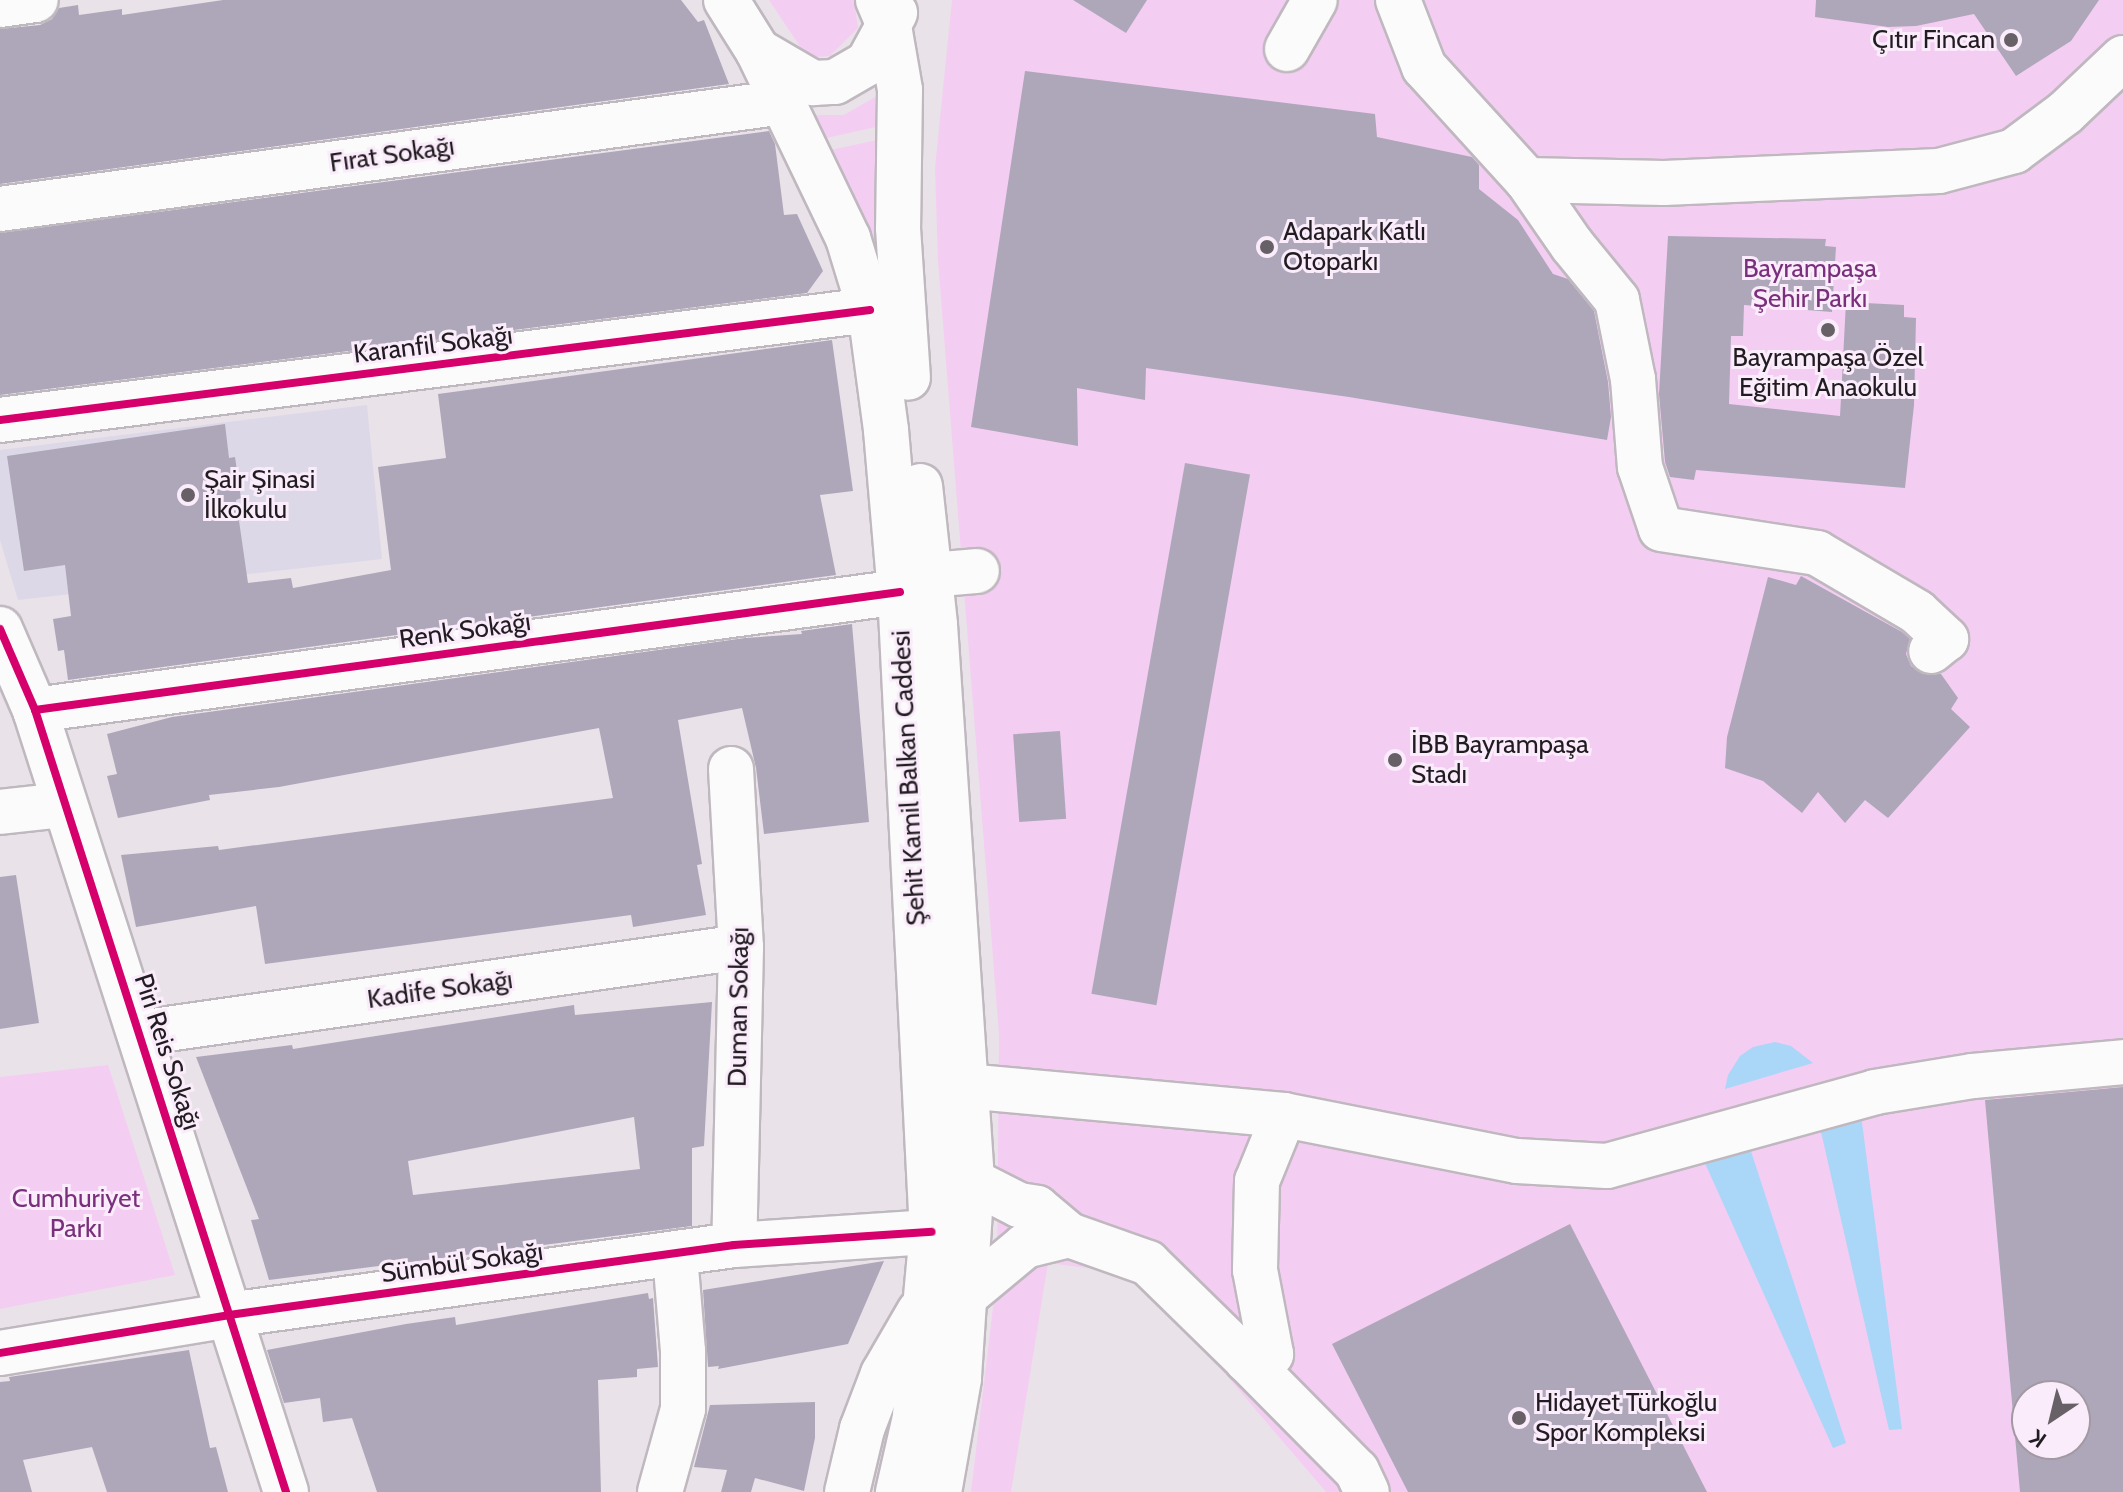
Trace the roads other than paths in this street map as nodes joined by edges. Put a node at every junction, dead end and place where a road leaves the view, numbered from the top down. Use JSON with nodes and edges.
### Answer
{"nodes":[{"id":1,"x":36,"y":0,"type":"edge"},
{"id":2,"x":727,"y":0,"type":"edge"},
{"id":3,"x":1315,"y":0,"type":"edge"},
{"id":4,"x":1398,"y":0,"type":"edge"},
{"id":5,"x":0,"y":5,"type":"edge"},
{"id":6,"x":889,"y":9,"type":"edge"},
{"id":7,"x":1287,"y":49,"type":"dead end"},
{"id":8,"x":758,"y":51,"type":"junction"},
{"id":9,"x":2123,"y":58,"type":"edge"},
{"id":10,"x":784,"y":102,"type":"junction"},
{"id":11,"x":1527,"y":180,"type":"junction"},
{"id":12,"x":0,"y":209,"type":"edge"},
{"id":13,"x":870,"y":310,"type":"junction"},
{"id":14,"x":0,"y":420,"type":"edge"},
{"id":15,"x":977,"y":571,"type":"dead end"},
{"id":16,"x":915,"y":583,"type":"junction"},
{"id":17,"x":0,"y":629,"type":"edge"},
{"id":18,"x":1931,"y":651,"type":"dead end"},
{"id":19,"x":35,"y":710,"type":"junction"},
{"id":20,"x":731,"y":769,"type":"dead end"},
{"id":21,"x":63,"y":805,"type":"junction"},
{"id":22,"x":0,"y":812,"type":"edge"},
{"id":23,"x":741,"y":947,"type":"junction"},
{"id":24,"x":139,"y":1033,"type":"junction"},
{"id":25,"x":2123,"y":1062,"type":"edge"},
{"id":26,"x":965,"y":1086,"type":"junction"},
{"id":27,"x":1284,"y":1115,"type":"junction"},
{"id":28,"x":972,"y":1181,"type":"junction"},
{"id":29,"x":932,"y":1232,"type":"junction"},
{"id":30,"x":1069,"y":1235,"type":"junction"},
{"id":31,"x":734,"y":1245,"type":"junction"},
{"id":32,"x":675,"y":1255,"type":"junction"},
{"id":33,"x":946,"y":1297,"type":"junction"},
{"id":34,"x":229,"y":1315,"type":"junction"},
{"id":35,"x":0,"y":1353,"type":"edge"},
{"id":36,"x":1247,"y":1360,"type":"junction"},
{"id":37,"x":286,"y":1492,"type":"edge"},
{"id":38,"x":660,"y":1492,"type":"edge"},
{"id":39,"x":847,"y":1492,"type":"edge"},
{"id":40,"x":898,"y":1492,"type":"edge"},
{"id":41,"x":939,"y":1492,"type":"edge"},
{"id":42,"x":1367,"y":1492,"type":"edge"}],
"edges":[{"from":1,"to":5,"type":"street"},
{"from":2,"to":8,"type":"street","name":"Şehit Kamil Balkan Caddesi"},
{"from":3,"to":7,"type":"street"},
{"from":4,"to":11,"type":"street"},
{"from":6,"to":8,"type":"street"},
{"from":6,"to":16,"type":"street","name":"Şehit Kamil Balkan Caddesi"},
{"from":8,"to":10,"type":"street","name":"Şehit Kamil Balkan Caddesi"},
{"from":9,"to":11,"type":"street"},
{"from":10,"to":12,"type":"street","name":"Fırat Sokağı"},
{"from":10,"to":13,"type":"street","name":"Şehit Kamil Balkan Caddesi"},
{"from":11,"to":18,"type":"street"},
{"from":13,"to":14,"type":"street","name":"Karanfil Sokağı"},
{"from":13,"to":16,"type":"street","name":"Şehit Kamil Balkan Caddesi"},
{"from":15,"to":16,"type":"street","name":"Renk Sokağı"},
{"from":16,"to":19,"type":"street","name":"Renk Sokağı"},
{"from":16,"to":26,"type":"street","name":"Şehit Kamil Balkan Caddesi"},
{"from":16,"to":29,"type":"street","name":"Şehit Kamil Balkan Caddesi"},
{"from":17,"to":19,"type":"street","name":"Piri Reis Sokağı"},
{"from":19,"to":21,"type":"street","name":"Piri Reis Sokağı"},
{"from":20,"to":23,"type":"street","name":"Duman Sokağı"},
{"from":21,"to":22,"type":"street"},
{"from":21,"to":24,"type":"street","name":"Piri Reis Sokağı"},
{"from":23,"to":24,"type":"street","name":"Kadife Sokağı"},
{"from":23,"to":31,"type":"street","name":"Duman Sokağı"},
{"from":24,"to":34,"type":"street","name":"Piri Reis Sokağı"},
{"from":25,"to":27,"type":"street"},
{"from":26,"to":27,"type":"street"},
{"from":26,"to":28,"type":"street","name":"Şehit Kamil Balkan Caddesi"},
{"from":27,"to":36,"type":"street"},
{"from":28,"to":30,"type":"street"},
{"from":28,"to":33,"type":"street","name":"Şehit Kamil Balkan Caddesi"},
{"from":29,"to":31,"type":"street","name":"Sümbül Sokağı"},
{"from":29,"to":33,"type":"street","name":"Şehit Kamil Balkan Caddesi"},
{"from":30,"to":33,"type":"street"},
{"from":30,"to":36,"type":"street"},
{"from":31,"to":32,"type":"street","name":"Sümbül Sokağı"},
{"from":32,"to":34,"type":"street","name":"Sümbül Sokağı"},
{"from":32,"to":38,"type":"street"},
{"from":33,"to":39,"type":"street"},
{"from":33,"to":40,"type":"street","name":"Şehit Kamil Balkan Caddesi"},
{"from":33,"to":41,"type":"street","name":"Şehit Kamil Balkan Caddesi"},
{"from":34,"to":35,"type":"street","name":"Sümbül Sokağı"},
{"from":34,"to":37,"type":"street","name":"Piri Reis Sokağı"},
{"from":36,"to":42,"type":"street"}]}
